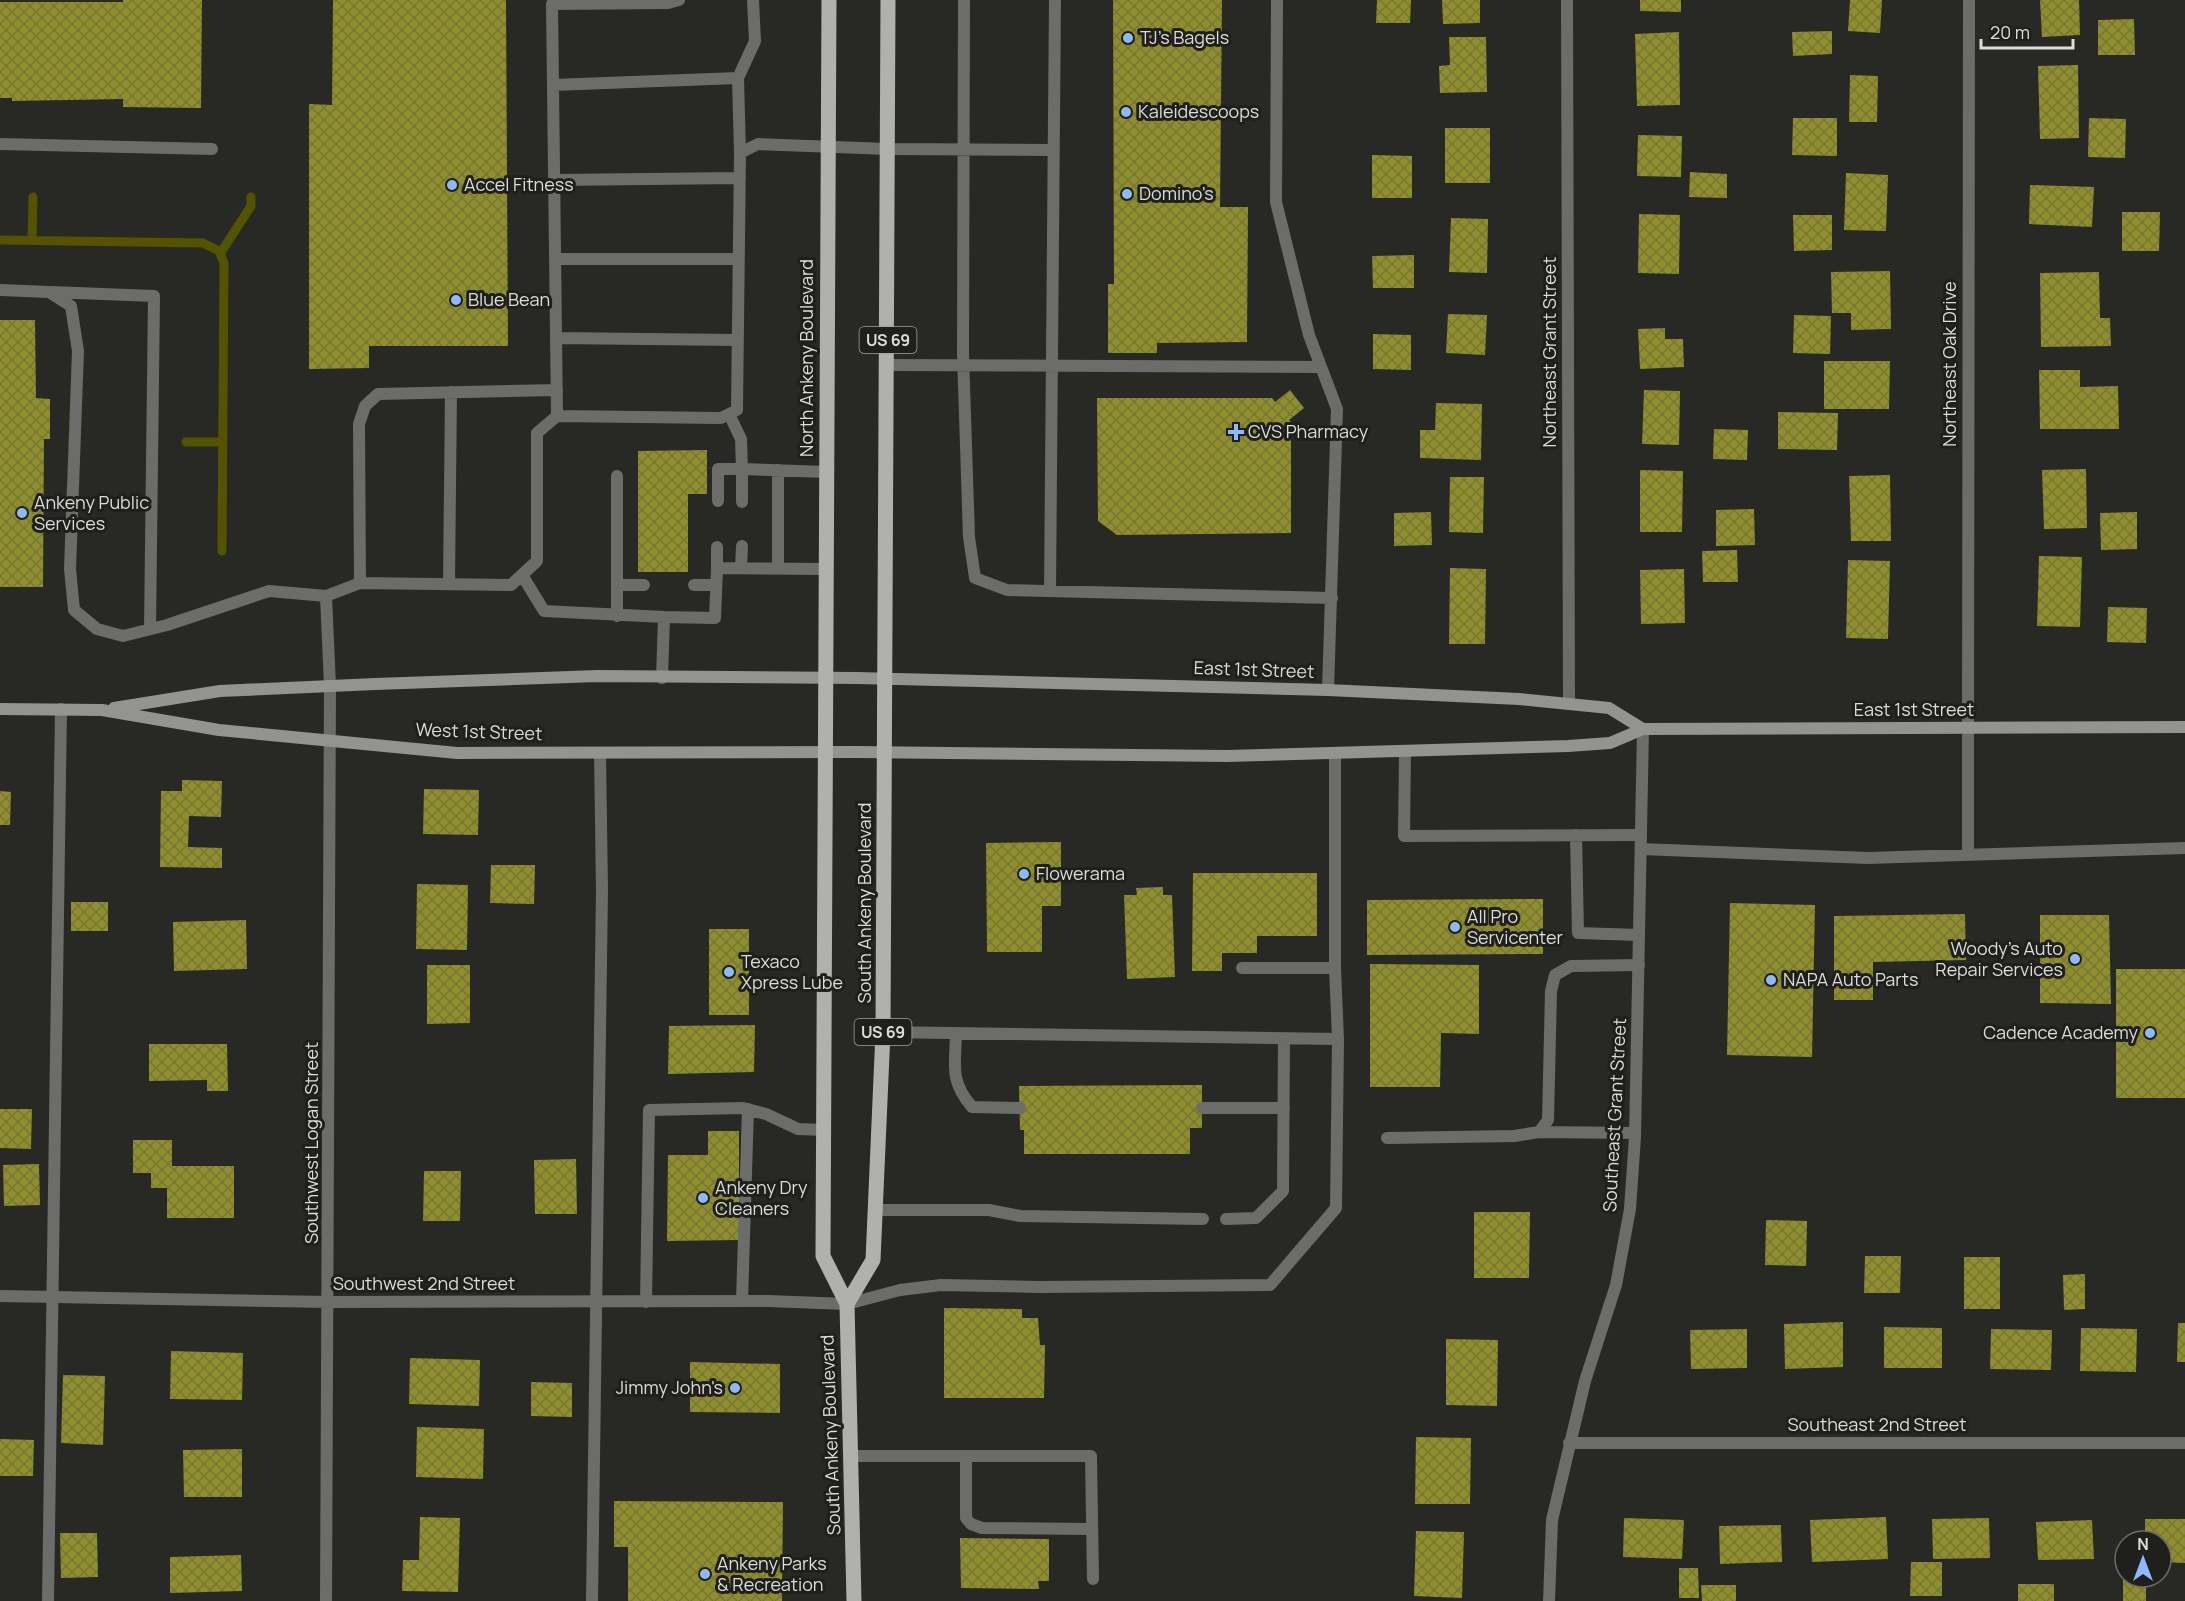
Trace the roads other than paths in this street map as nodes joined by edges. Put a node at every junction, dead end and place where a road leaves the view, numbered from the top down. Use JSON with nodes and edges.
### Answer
{"nodes":[{"id":1,"x":679,"y":0,"type":"edge"},
{"id":2,"x":753,"y":0,"type":"edge"},
{"id":3,"x":829,"y":0,"type":"edge"},
{"id":4,"x":888,"y":0,"type":"edge"},
{"id":5,"x":964,"y":0,"type":"edge"},
{"id":6,"x":1055,"y":0,"type":"edge"},
{"id":7,"x":1277,"y":0,"type":"edge"},
{"id":8,"x":1567,"y":0,"type":"edge"},
{"id":9,"x":1969,"y":0,"type":"edge"},
{"id":10,"x":738,"y":78,"type":"junction"},
{"id":11,"x":553,"y":85,"type":"junction"},
{"id":12,"x":0,"y":144,"type":"edge"},
{"id":13,"x":827,"y":147,"type":"junction"},
{"id":14,"x":212,"y":149,"type":"dead end"},
{"id":15,"x":888,"y":149,"type":"junction"},
{"id":16,"x":963,"y":149,"type":"junction"},
{"id":17,"x":1053,"y":150,"type":"junction"},
{"id":18,"x":740,"y":153,"type":"junction"},
{"id":19,"x":740,"y":178,"type":"junction"},
{"id":20,"x":554,"y":180,"type":"junction"},
{"id":21,"x":555,"y":259,"type":"junction"},
{"id":22,"x":738,"y":259,"type":"junction"},
{"id":23,"x":0,"y":290,"type":"edge"},
{"id":24,"x":49,"y":292,"type":"junction"},
{"id":25,"x":556,"y":338,"type":"junction"},
{"id":26,"x":737,"y":340,"type":"junction"},
{"id":27,"x":888,"y":365,"type":"junction"},
{"id":28,"x":963,"y":366,"type":"junction"},
{"id":29,"x":1050,"y":366,"type":"junction"},
{"id":30,"x":1321,"y":367,"type":"junction"},
{"id":31,"x":557,"y":390,"type":"junction"},
{"id":32,"x":451,"y":392,"type":"junction"},
{"id":33,"x":729,"y":414,"type":"junction"},
{"id":34,"x":557,"y":416,"type":"junction"},
{"id":35,"x":742,"y":469,"type":"junction"},
{"id":36,"x":778,"y":470,"type":"junction"},
{"id":37,"x":826,"y":472,"type":"junction"},
{"id":38,"x":617,"y":476,"type":"dead end"},
{"id":39,"x":718,"y":501,"type":"dead end"},
{"id":40,"x":742,"y":502,"type":"dead end"},
{"id":41,"x":742,"y":546,"type":"dead end"},
{"id":42,"x":717,"y":547,"type":"dead end"},
{"id":43,"x":717,"y":567,"type":"junction"},
{"id":44,"x":741,"y":567,"type":"junction"},
{"id":45,"x":778,"y":568,"type":"junction"},
{"id":46,"x":826,"y":568,"type":"junction"},
{"id":47,"x":522,"y":575,"type":"junction"},
{"id":48,"x":360,"y":583,"type":"junction"},
{"id":49,"x":449,"y":584,"type":"junction"},
{"id":50,"x":617,"y":585,"type":"junction"},
{"id":51,"x":644,"y":585,"type":"dead end"},
{"id":52,"x":694,"y":585,"type":"dead end"},
{"id":53,"x":716,"y":585,"type":"junction"},
{"id":54,"x":1050,"y":591,"type":"junction"},
{"id":55,"x":326,"y":596,"type":"junction"},
{"id":56,"x":1332,"y":598,"type":"junction"},
{"id":57,"x":617,"y":616,"type":"junction"},
{"id":58,"x":664,"y":617,"type":"junction"},
{"id":59,"x":150,"y":629,"type":"junction"},
{"id":60,"x":662,"y":678,"type":"junction"},
{"id":61,"x":826,"y":678,"type":"junction"},
{"id":62,"x":857,"y":678,"type":"joint"},
{"id":63,"x":885,"y":679,"type":"junction"},
{"id":64,"x":330,"y":686,"type":"junction"},
{"id":65,"x":1328,"y":690,"type":"junction"},
{"id":66,"x":1569,"y":703,"type":"junction"},
{"id":67,"x":61,"y":709,"type":"junction"},
{"id":68,"x":0,"y":710,"type":"edge"},
{"id":69,"x":102,"y":710,"type":"junction"},
{"id":70,"x":826,"y":716,"type":"joint"},
{"id":71,"x":2185,"y":727,"type":"edge"},
{"id":72,"x":1968,"y":728,"type":"junction"},
{"id":73,"x":1643,"y":729,"type":"junction"},
{"id":74,"x":331,"y":741,"type":"junction"},
{"id":75,"x":1405,"y":751,"type":"junction"},
{"id":76,"x":826,"y":752,"type":"junction"},
{"id":77,"x":857,"y":752,"type":"joint"},
{"id":78,"x":885,"y":752,"type":"junction"},
{"id":79,"x":600,"y":753,"type":"junction"},
{"id":80,"x":1335,"y":753,"type":"junction"},
{"id":81,"x":1641,"y":835,"type":"junction"},
{"id":82,"x":1576,"y":836,"type":"junction"},
{"id":83,"x":2185,"y":848,"type":"edge"},
{"id":84,"x":1641,"y":849,"type":"junction"},
{"id":85,"x":1968,"y":854,"type":"junction"},
{"id":86,"x":1639,"y":935,"type":"junction"},
{"id":87,"x":1639,"y":965,"type":"junction"},
{"id":88,"x":1242,"y":968,"type":"dead end"},
{"id":89,"x":1335,"y":968,"type":"junction"},
{"id":90,"x":883,"y":1032,"type":"junction"},
{"id":91,"x":956,"y":1034,"type":"junction"},
{"id":92,"x":1284,"y":1038,"type":"junction"},
{"id":93,"x":1338,"y":1039,"type":"junction"},
{"id":94,"x":1020,"y":1108,"type":"dead end"},
{"id":95,"x":1202,"y":1108,"type":"dead end"},
{"id":96,"x":1284,"y":1108,"type":"junction"},
{"id":97,"x":748,"y":1110,"type":"junction"},
{"id":98,"x":824,"y":1130,"type":"junction"},
{"id":99,"x":1539,"y":1132,"type":"junction"},
{"id":100,"x":1635,"y":1133,"type":"junction"},
{"id":101,"x":1388,"y":1138,"type":"dead end"},
{"id":102,"x":875,"y":1210,"type":"junction"},
{"id":103,"x":1203,"y":1219,"type":"dead end"},
{"id":104,"x":1226,"y":1219,"type":"dead end"},
{"id":105,"x":0,"y":1296,"type":"edge"},
{"id":106,"x":54,"y":1297,"type":"junction"},
{"id":107,"x":742,"y":1301,"type":"junction"},
{"id":108,"x":329,"y":1302,"type":"junction"},
{"id":109,"x":596,"y":1302,"type":"junction"},
{"id":110,"x":646,"y":1302,"type":"junction"},
{"id":111,"x":847,"y":1304,"type":"junction"},
{"id":112,"x":1569,"y":1443,"type":"junction"},
{"id":113,"x":2185,"y":1443,"type":"edge"},
{"id":114,"x":852,"y":1456,"type":"junction"},
{"id":115,"x":966,"y":1456,"type":"junction"},
{"id":116,"x":1092,"y":1529,"type":"junction"},
{"id":117,"x":1093,"y":1579,"type":"dead end"},
{"id":118,"x":48,"y":1601,"type":"edge"},
{"id":119,"x":326,"y":1601,"type":"edge"},
{"id":120,"x":592,"y":1601,"type":"edge"},
{"id":121,"x":854,"y":1601,"type":"edge"},
{"id":122,"x":1549,"y":1601,"type":"edge"}],
"edges":[{"from":1,"to":11,"type":"street"},
{"from":2,"to":10,"type":"street"},
{"from":3,"to":13,"type":"main road","name":"North Ankeny Boulevard"},
{"from":4,"to":15,"type":"main road","number":"US 69"},
{"from":5,"to":16,"type":"street"},
{"from":6,"to":17,"type":"street"},
{"from":7,"to":30,"type":"street"},
{"from":8,"to":66,"type":"street","name":"Northeast Grant Street"},
{"from":9,"to":72,"type":"street","name":"Northeast Oak Drive"},
{"from":10,"to":11,"type":"street"},
{"from":10,"to":18,"type":"street"},
{"from":11,"to":20,"type":"street"},
{"from":12,"to":14,"type":"street"},
{"from":13,"to":15,"type":"street"},
{"from":13,"to":18,"type":"street"},
{"from":13,"to":37,"type":"main road","name":"North Ankeny Boulevard"},
{"from":15,"to":16,"type":"street"},
{"from":15,"to":27,"type":"main road","number":"US 69"},
{"from":16,"to":17,"type":"street"},
{"from":16,"to":28,"type":"street"},
{"from":17,"to":29,"type":"street"},
{"from":18,"to":19,"type":"street"},
{"from":19,"to":20,"type":"street"},
{"from":19,"to":22,"type":"street"},
{"from":20,"to":21,"type":"street"},
{"from":21,"to":22,"type":"street"},
{"from":21,"to":25,"type":"street"},
{"from":22,"to":26,"type":"street"},
{"from":23,"to":24,"type":"street"},
{"from":24,"to":59,"type":"street"},
{"from":24,"to":59,"type":"street"},
{"from":25,"to":26,"type":"street"},
{"from":25,"to":31,"type":"street"},
{"from":26,"to":33,"type":"street"},
{"from":27,"to":28,"type":"street"},
{"from":27,"to":63,"type":"main road","number":"US 69"},
{"from":28,"to":29,"type":"street"},
{"from":28,"to":54,"type":"street"},
{"from":29,"to":30,"type":"street"},
{"from":29,"to":54,"type":"street"},
{"from":30,"to":56,"type":"street"},
{"from":31,"to":32,"type":"street"},
{"from":31,"to":34,"type":"street"},
{"from":32,"to":48,"type":"street"},
{"from":32,"to":49,"type":"street"},
{"from":33,"to":34,"type":"street"},
{"from":33,"to":35,"type":"street"},
{"from":34,"to":47,"type":"street"},
{"from":35,"to":36,"type":"street"},
{"from":35,"to":39,"type":"street"},
{"from":35,"to":40,"type":"street"},
{"from":36,"to":37,"type":"street"},
{"from":36,"to":45,"type":"street"},
{"from":37,"to":46,"type":"main road","name":"North Ankeny Boulevard"},
{"from":38,"to":50,"type":"street"},
{"from":41,"to":44,"type":"street"},
{"from":42,"to":43,"type":"street"},
{"from":43,"to":44,"type":"street"},
{"from":43,"to":53,"type":"street"},
{"from":44,"to":45,"type":"street"},
{"from":45,"to":46,"type":"street"},
{"from":46,"to":61,"type":"main road","name":"North Ankeny Boulevard"},
{"from":47,"to":49,"type":"street"},
{"from":47,"to":57,"type":"street"},
{"from":48,"to":49,"type":"street"},
{"from":48,"to":55,"type":"street"},
{"from":50,"to":51,"type":"street"},
{"from":50,"to":57,"type":"street"},
{"from":52,"to":53,"type":"street"},
{"from":53,"to":58,"type":"street"},
{"from":54,"to":56,"type":"street"},
{"from":55,"to":59,"type":"street"},
{"from":55,"to":64,"type":"street","name":"Southwest Logan Street"},
{"from":56,"to":65,"type":"street"},
{"from":57,"to":58,"type":"street"},
{"from":58,"to":60,"type":"street"},
{"from":60,"to":61,"type":"main road","name":"West 1st Street"},
{"from":60,"to":64,"type":"main road","name":"West 1st Street"},
{"from":61,"to":62,"type":"main road","name":"West 1st Street"},
{"from":61,"to":70,"type":"main road","name":"North Ankeny Boulevard"},
{"from":62,"to":63,"type":"main road","name":"East 1st Street"},
{"from":63,"to":65,"type":"main road","name":"East 1st Street"},
{"from":63,"to":78,"type":"main road","name":"South Ankeny Boulevard","number":"US 69"},
{"from":64,"to":69,"type":"main road","name":"West 1st Street"},
{"from":64,"to":74,"type":"street","name":"Southwest Logan Street"},
{"from":65,"to":66,"type":"main road","name":"East 1st Street"},
{"from":66,"to":73,"type":"main road","name":"East 1st Street"},
{"from":67,"to":68,"type":"main road","name":"West 1st Street"},
{"from":67,"to":69,"type":"main road","name":"West 1st Street"},
{"from":67,"to":106,"type":"street"},
{"from":69,"to":74,"type":"main road","name":"West 1st Street"},
{"from":70,"to":76,"type":"main road","name":"South Ankeny Boulevard"},
{"from":71,"to":72,"type":"main road","name":"East 1st Street"},
{"from":72,"to":73,"type":"main road","name":"East 1st Street"},
{"from":72,"to":85,"type":"street","name":"Northeast Oak Drive"},
{"from":73,"to":75,"type":"main road","name":"East 1st Street"},
{"from":73,"to":81,"type":"street","name":"Southeast Grant Street"},
{"from":74,"to":79,"type":"main road","name":"West 1st Street"},
{"from":74,"to":108,"type":"street","name":"Southwest Logan Street"},
{"from":75,"to":80,"type":"main road","name":"East 1st Street"},
{"from":75,"to":82,"type":"street"},
{"from":76,"to":77,"type":"main road","name":"West 1st Street"},
{"from":76,"to":79,"type":"main road","name":"West 1st Street"},
{"from":76,"to":98,"type":"main road","name":"South Ankeny Boulevard"},
{"from":77,"to":78,"type":"main road","name":"East 1st Street"},
{"from":78,"to":80,"type":"main road","name":"East 1st Street"},
{"from":78,"to":90,"type":"main road","name":"South Ankeny Boulevard","number":"US 69"},
{"from":79,"to":109,"type":"street"},
{"from":80,"to":89,"type":"street","name":"Southwest 2nd Street"},
{"from":81,"to":82,"type":"street"},
{"from":81,"to":84,"type":"street","name":"Southeast Grant Street"},
{"from":82,"to":86,"type":"street"},
{"from":83,"to":85,"type":"street"},
{"from":84,"to":85,"type":"street"},
{"from":84,"to":86,"type":"street","name":"Southeast Grant Street"},
{"from":86,"to":87,"type":"street","name":"Southeast Grant Street"},
{"from":87,"to":99,"type":"street"},
{"from":87,"to":100,"type":"street","name":"Southeast Grant Street"},
{"from":88,"to":89,"type":"street"},
{"from":89,"to":93,"type":"street","name":"Southwest 2nd Street"},
{"from":90,"to":91,"type":"street"},
{"from":90,"to":102,"type":"main road","name":"South Ankeny Boulevard","number":"US 69"},
{"from":91,"to":92,"type":"street"},
{"from":91,"to":94,"type":"street"},
{"from":92,"to":93,"type":"street"},
{"from":92,"to":96,"type":"street"},
{"from":93,"to":111,"type":"street","name":"Southwest 2nd Street"},
{"from":95,"to":96,"type":"street"},
{"from":96,"to":104,"type":"street"},
{"from":97,"to":98,"type":"street"},
{"from":97,"to":107,"type":"street"},
{"from":97,"to":110,"type":"street"},
{"from":98,"to":111,"type":"main road","name":"South Ankeny Boulevard"},
{"from":99,"to":100,"type":"street"},
{"from":99,"to":101,"type":"street"},
{"from":100,"to":112,"type":"street","name":"Southeast Grant Street"},
{"from":102,"to":103,"type":"street"},
{"from":102,"to":111,"type":"main road","name":"South Ankeny Boulevard","number":"US 69"},
{"from":105,"to":106,"type":"street","name":"Southwest 2nd Street"},
{"from":106,"to":108,"type":"street","name":"Southwest 2nd Street"},
{"from":106,"to":118,"type":"street"},
{"from":107,"to":110,"type":"street","name":"Southwest 2nd Street"},
{"from":107,"to":111,"type":"street","name":"Southwest 2nd Street"},
{"from":108,"to":109,"type":"street","name":"Southwest 2nd Street"},
{"from":108,"to":119,"type":"street","name":"Southwest Logan Street"},
{"from":109,"to":110,"type":"street","name":"Southwest 2nd Street"},
{"from":109,"to":120,"type":"street"},
{"from":111,"to":114,"type":"main road","name":"South Ankeny Boulevard"},
{"from":112,"to":113,"type":"street","name":"Southeast 2nd Street"},
{"from":112,"to":122,"type":"street","name":"Southeast Grant Street"},
{"from":114,"to":115,"type":"street"},
{"from":114,"to":121,"type":"main road","name":"South Ankeny Boulevard"},
{"from":115,"to":116,"type":"street"},
{"from":115,"to":116,"type":"street"},
{"from":116,"to":117,"type":"street"}]}
